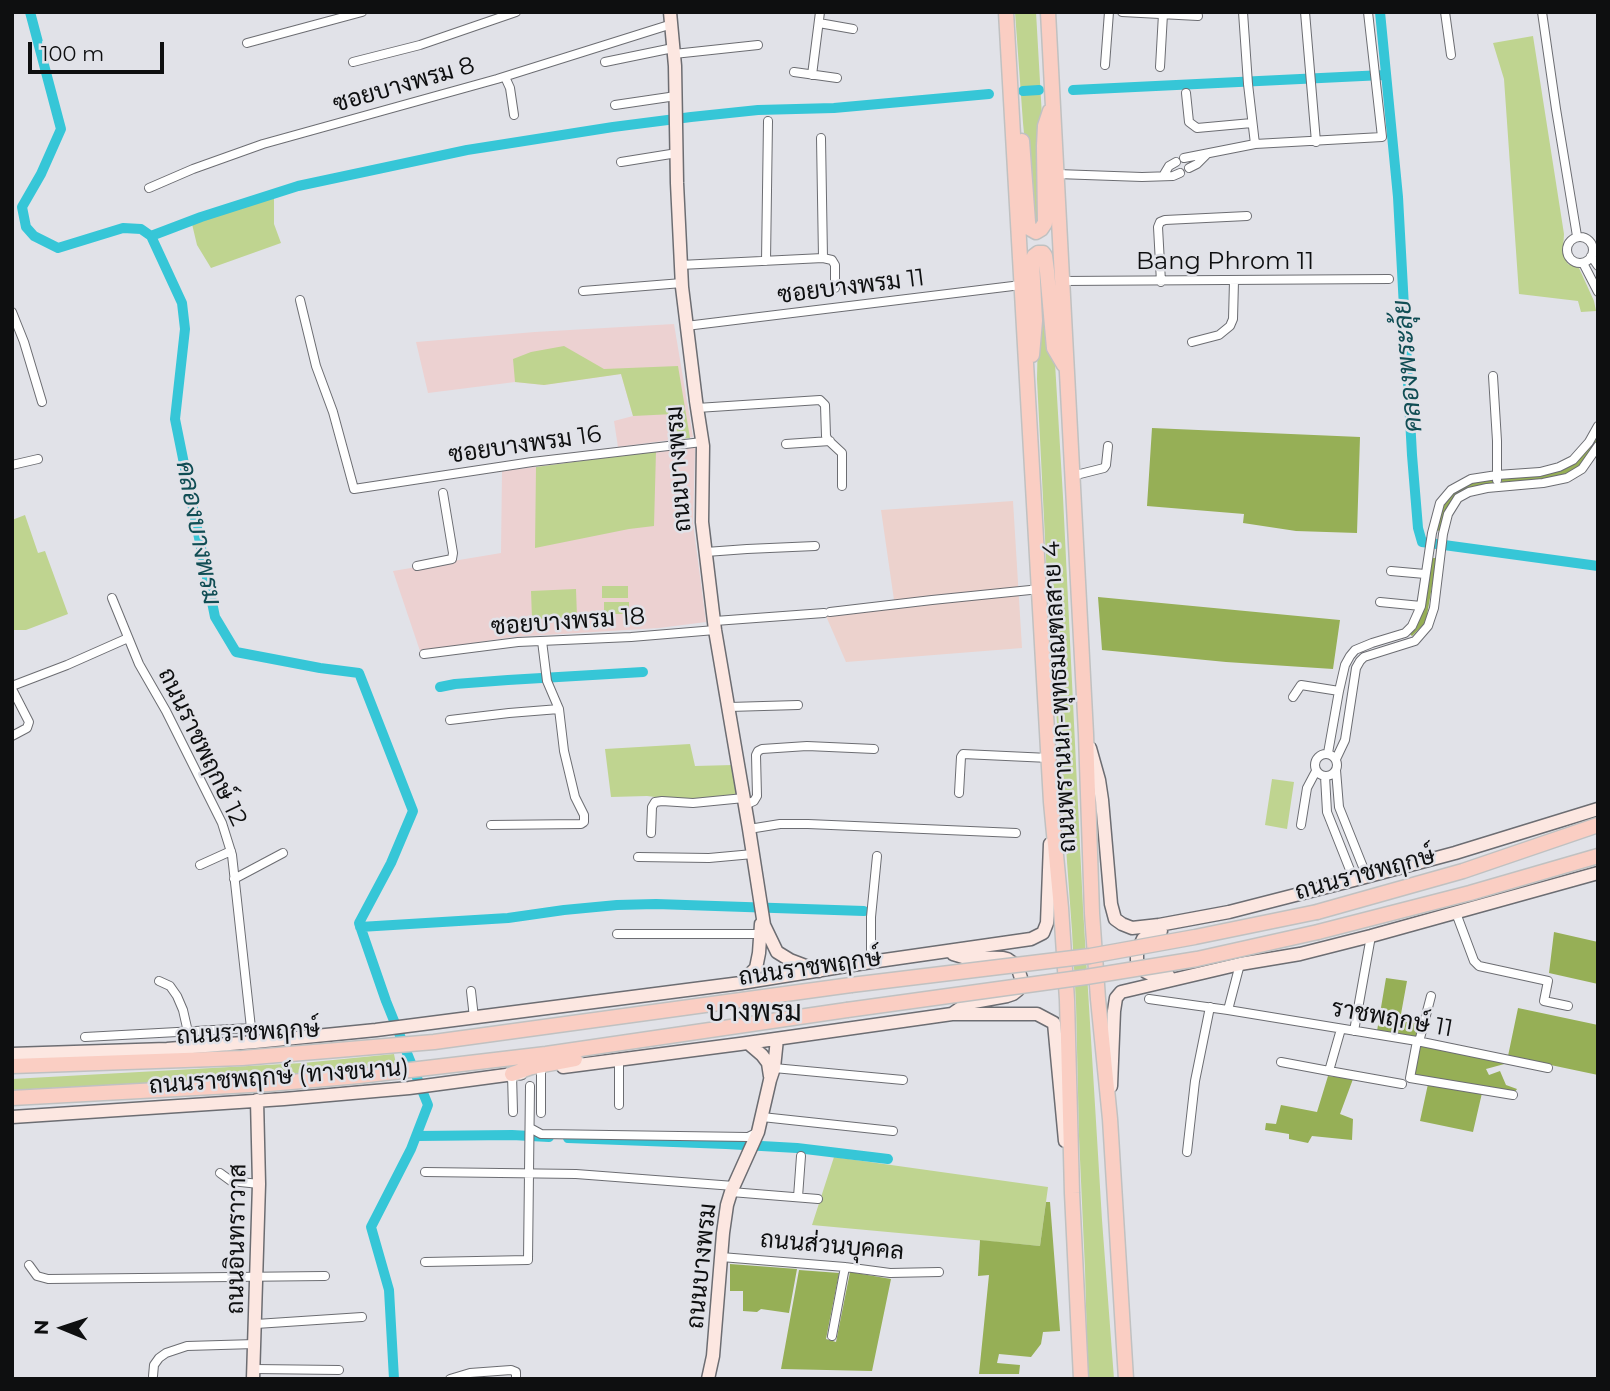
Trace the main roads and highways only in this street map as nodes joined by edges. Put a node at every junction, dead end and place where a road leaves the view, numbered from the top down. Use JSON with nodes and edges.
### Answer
{"nodes":[{"id":1,"x":1006,"y":12,"type":"edge"},
{"id":2,"x":1048,"y":12,"type":"edge"},
{"id":3,"x":671,"y":18,"type":"edge"},
{"id":4,"x":1053,"y":99,"type":"junction"},
{"id":5,"x":1011,"y":113,"type":"junction"},
{"id":6,"x":1066,"y":368,"type":"junction"},
{"id":7,"x":1026,"y":373,"type":"junction"},
{"id":8,"x":1086,"y":734,"type":"junction"},
{"id":9,"x":1051,"y":802,"type":"junction"},
{"id":10,"x":1598,"y":809,"type":"edge"},
{"id":11,"x":1598,"y":825,"type":"edge"},
{"id":12,"x":1598,"y":856,"type":"edge"},
{"id":13,"x":1598,"y":873,"type":"edge"},
{"id":14,"x":761,"y":911,"type":"junction"},
{"id":15,"x":1229,"y":912,"type":"junction"},
{"id":16,"x":946,"y":952,"type":"junction"},
{"id":17,"x":1237,"y":965,"type":"junction"},
{"id":18,"x":819,"y":971,"type":"junction"},
{"id":19,"x":741,"y":983,"type":"junction"},
{"id":20,"x":547,"y":1009,"type":"joint"},
{"id":21,"x":952,"y":1014,"type":"junction"},
{"id":22,"x":778,"y":1039,"type":"junction"},
{"id":23,"x":632,"y":1040,"type":"junction"},
{"id":24,"x":748,"y":1043,"type":"junction"},
{"id":25,"x":12,"y":1054,"type":"edge"},
{"id":26,"x":12,"y":1066,"type":"edge"},
{"id":27,"x":512,"y":1074,"type":"junction"},
{"id":28,"x":772,"y":1074,"type":"junction"},
{"id":29,"x":12,"y":1098,"type":"edge"},
{"id":30,"x":257,"y":1100,"type":"junction"},
{"id":31,"x":12,"y":1117,"type":"edge"},
{"id":32,"x":1110,"y":1119,"type":"junction"},
{"id":33,"x":1072,"y":1193,"type":"junction"},
{"id":34,"x":254,"y":1374,"type":"edge"},
{"id":35,"x":708,"y":1379,"type":"edge"},
{"id":36,"x":1081,"y":1379,"type":"edge"},
{"id":37,"x":1126,"y":1379,"type":"edge"}],
"edges":[{"from":1,"to":5,"type":"main road","name":"ถนนพรานนก-พุทธมณฑลสาย 4"},
{"from":2,"to":4,"type":"main road","name":"ถนนพรานนก-พุทธมณฑลสาย 4"},
{"from":3,"to":14,"type":"main road","name":"ถนนบางพรม"},
{"from":4,"to":5,"type":"main road"},
{"from":4,"to":6,"type":"main road","name":"ถนนพรานนก-พุทธมณฑลสาย 4"},
{"from":5,"to":7,"type":"main road","name":"ถนนพรานนก-พุทธมณฑลสาย 4"},
{"from":6,"to":7,"type":"main road"},
{"from":6,"to":8,"type":"main road","name":"ถนนพรานนก-พุทธมณฑลสาย 4"},
{"from":7,"to":9,"type":"main road","name":"ถนนพรานนก-พุทธมณฑลสาย 4"},
{"from":8,"to":15,"type":"main road","name":"ถนนราชพฤกษ์"},
{"from":8,"to":32,"type":"main road","name":"ถนนพรานนก-พุทธมณฑลสาย 4"},
{"from":9,"to":16,"type":"main road","name":"ถนนราชพฤกษ์"},
{"from":9,"to":33,"type":"main road","name":"ถนนพรานนก-พุทธมณฑลสาย 4"},
{"from":10,"to":15,"type":"main road","name":"ถนนราชพฤกษ์"},
{"from":11,"to":26,"type":"main road","name":"ถนนราชพฤกษ์","bridge":true},
{"from":12,"to":23,"type":"main road","name":"ถนนราชพฤกษ์","bridge":true},
{"from":13,"to":17,"type":"main road"},
{"from":14,"to":18,"type":"main road","name":"ถนนบางพรม"},
{"from":14,"to":19,"type":"main road","name":"ถนนบางพรม"},
{"from":15,"to":17,"type":"main road"},
{"from":16,"to":18,"type":"main road","name":"ถนนราชพฤกษ์"},
{"from":16,"to":21,"type":"main road"},
{"from":17,"to":32,"type":"main road"},
{"from":18,"to":19,"type":"main road","name":"ถนนราชพฤกษ์"},
{"from":19,"to":20,"type":"main road","name":"ถนนราชพฤกษ์"},
{"from":20,"to":25,"type":"main road","name":"ถนนราชพฤกษ์ (ทางขนาน)"},
{"from":21,"to":22,"type":"main road"},
{"from":21,"to":33,"type":"main road"},
{"from":22,"to":24,"type":"main road"},
{"from":22,"to":28,"type":"main road","name":"ถนนบางพรม"},
{"from":23,"to":27,"type":"main road"},
{"from":23,"to":29,"type":"main road","name":"ถนนราชพฤกษ์"},
{"from":24,"to":27,"type":"main road","name":"ถนนราชพฤกษ์ (ทางขนาน)"},
{"from":24,"to":28,"type":"main road"},
{"from":27,"to":30,"type":"main road","name":"ถนนราชพฤกษ์ (ทางขนาน)"},
{"from":28,"to":35,"type":"main road","name":"ถนนบางพรม"},
{"from":30,"to":31,"type":"main road","name":"ถนนราชพฤกษ์ (ทางขนาน)"},
{"from":30,"to":34,"type":"main road","name":"ถนนอินทราวาส"},
{"from":32,"to":37,"type":"main road","name":"ถนนพรานนก-พุทธมณฑลสาย 4"},
{"from":33,"to":36,"type":"main road","name":"ถนนพรานนก-พุทธมณฑลสาย 4"}]}
